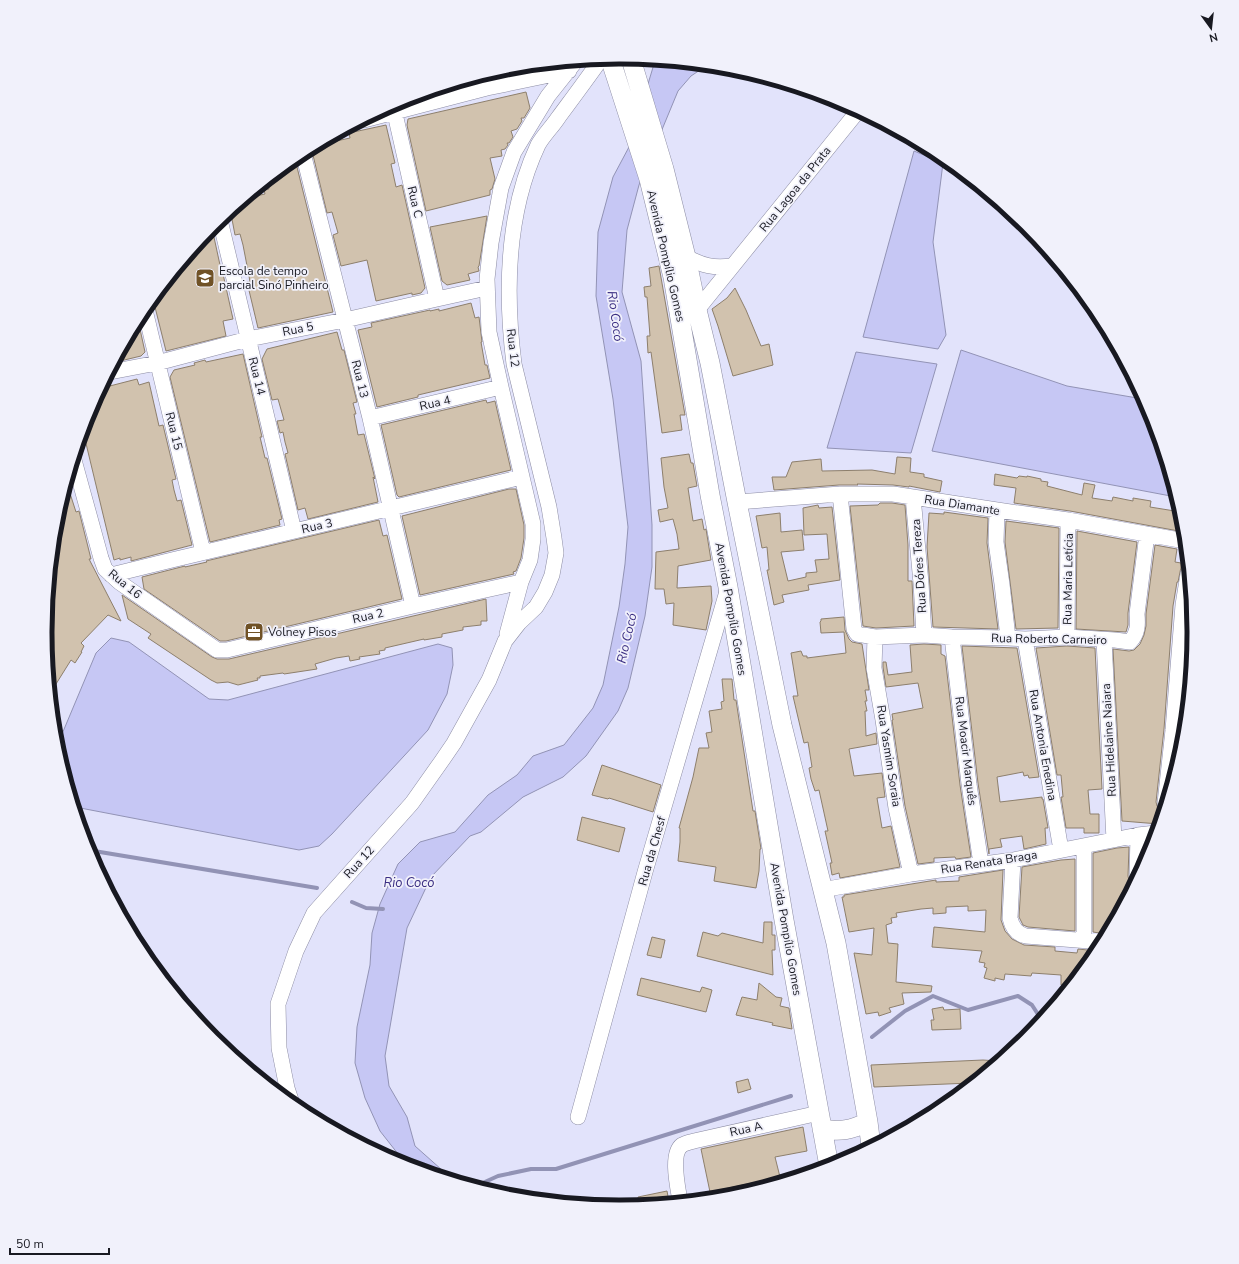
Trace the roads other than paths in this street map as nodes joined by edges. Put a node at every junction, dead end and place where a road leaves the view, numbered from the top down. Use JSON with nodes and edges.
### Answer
{"nodes":[{"id":1,"x":604,"y":65,"type":"edge"},
{"id":2,"x":610,"y":65,"type":"edge"},
{"id":3,"x":632,"y":65,"type":"edge"},
{"id":4,"x":572,"y":67,"type":"edge"},
{"id":5,"x":485,"y":82,"type":"edge"},
{"id":6,"x":420,"y":101,"type":"edge"},
{"id":7,"x":395,"y":111,"type":"edge"},
{"id":8,"x":854,"y":116,"type":"edge"},
{"id":9,"x":305,"y":160,"type":"edge"},
{"id":10,"x":657,"y":174,"type":"junction"},
{"id":11,"x":222,"y":227,"type":"edge"},
{"id":12,"x":686,"y":256,"type":"junction"},
{"id":13,"x":732,"y":266,"type":"junction"},
{"id":14,"x":487,"y":288,"type":"junction"},
{"id":15,"x":437,"y":299,"type":"junction"},
{"id":16,"x":697,"y":310,"type":"junction"},
{"id":17,"x":146,"y":320,"type":"edge"},
{"id":18,"x":345,"y":320,"type":"junction"},
{"id":19,"x":248,"y":339,"type":"junction"},
{"id":20,"x":157,"y":363,"type":"junction"},
{"id":21,"x":116,"y":371,"type":"edge"},
{"id":22,"x":501,"y":387,"type":"junction"},
{"id":23,"x":370,"y":418,"type":"junction"},
{"id":24,"x":76,"y":468,"type":"edge"},
{"id":25,"x":522,"y":477,"type":"junction"},
{"id":26,"x":840,"y":494,"type":"junction"},
{"id":27,"x":913,"y":497,"type":"junction"},
{"id":28,"x":737,"y":502,"type":"junction"},
{"id":29,"x":390,"y":509,"type":"junction"},
{"id":30,"x":997,"y":510,"type":"junction"},
{"id":31,"x":1068,"y":520,"type":"junction"},
{"id":32,"x":294,"y":531,"type":"junction"},
{"id":33,"x":1147,"y":534,"type":"junction"},
{"id":34,"x":1179,"y":540,"type":"edge"},
{"id":35,"x":203,"y":552,"type":"junction"},
{"id":36,"x":111,"y":575,"type":"junction"},
{"id":37,"x":520,"y":582,"type":"junction"},
{"id":38,"x":728,"y":587,"type":"junction"},
{"id":39,"x":1185,"y":590,"type":"edge"},
{"id":40,"x":413,"y":606,"type":"junction"},
{"id":41,"x":924,"y":635,"type":"junction"},
{"id":42,"x":875,"y":637,"type":"junction"},
{"id":43,"x":1067,"y":637,"type":"junction"},
{"id":44,"x":952,"y":638,"type":"junction"},
{"id":45,"x":1008,"y":638,"type":"junction"},
{"id":46,"x":1025,"y":639,"type":"junction"},
{"id":47,"x":1104,"y":640,"type":"junction"},
{"id":48,"x":505,"y":641,"type":"junction"},
{"id":49,"x":217,"y":650,"type":"joint"},
{"id":50,"x":1167,"y":781,"type":"edge"},
{"id":51,"x":1150,"y":834,"type":"edge"},
{"id":52,"x":1138,"y":835,"type":"junction"},
{"id":53,"x":1114,"y":840,"type":"junction"},
{"id":54,"x":1084,"y":846,"type":"junction"},
{"id":55,"x":1061,"y":850,"type":"junction"},
{"id":56,"x":1013,"y":860,"type":"junction"},
{"id":57,"x":1137,"y":863,"type":"edge"},
{"id":58,"x":981,"y":864,"type":"junction"},
{"id":59,"x":911,"y":874,"type":"junction"},
{"id":60,"x":822,"y":890,"type":"junction"},
{"id":61,"x":1084,"y":940,"type":"junction"},
{"id":62,"x":1095,"y":941,"type":"edge"},
{"id":63,"x":289,"y":1093,"type":"edge"},
{"id":64,"x":578,"y":1117,"type":"dead end"},
{"id":65,"x":821,"y":1121,"type":"junction"},
{"id":66,"x":868,"y":1122,"type":"junction"},
{"id":67,"x":870,"y":1141,"type":"edge"},
{"id":68,"x":828,"y":1159,"type":"edge"},
{"id":69,"x":679,"y":1196,"type":"edge"}],
"edges":[{"from":1,"to":48,"type":"street","name":"Rua 12"},
{"from":2,"to":10,"type":"main road","name":"Avenida Pompílio Gomes"},
{"from":3,"to":10,"type":"main road","name":"Avenida Pompílio Gomes"},
{"from":4,"to":5,"type":"street"},
{"from":4,"to":14,"type":"street","name":"Rua 12"},
{"from":5,"to":6,"type":"street"},
{"from":7,"to":15,"type":"street","name":"Rua C"},
{"from":8,"to":13,"type":"street","name":"Rua Lagoa da Prata"},
{"from":9,"to":18,"type":"street","name":"Rua 13"},
{"from":10,"to":12,"type":"main road","name":"Avenida Pompílio Gomes"},
{"from":10,"to":38,"type":"main road","name":"Avenida Pompílio Gomes"},
{"from":11,"to":19,"type":"street","name":"Rua 14"},
{"from":12,"to":13,"type":"street"},
{"from":12,"to":16,"type":"main road","name":"Avenida Pompílio Gomes"},
{"from":13,"to":16,"type":"street","name":"Rua Lagoa da Prata"},
{"from":14,"to":15,"type":"street","name":"Rua 5"},
{"from":14,"to":22,"type":"street","name":"Rua 12"},
{"from":15,"to":18,"type":"street","name":"Rua 5"},
{"from":16,"to":28,"type":"main road","name":"Avenida Pompílio Gomes"},
{"from":17,"to":20,"type":"street","name":"Rua 15"},
{"from":18,"to":19,"type":"street","name":"Rua 5"},
{"from":18,"to":23,"type":"street","name":"Rua 13"},
{"from":19,"to":20,"type":"street","name":"Rua 5"},
{"from":19,"to":32,"type":"street","name":"Rua 14"},
{"from":20,"to":21,"type":"street","name":"Rua 5"},
{"from":20,"to":35,"type":"street","name":"Rua 15"},
{"from":22,"to":23,"type":"street","name":"Rua 4"},
{"from":22,"to":25,"type":"street","name":"Rua 12"},
{"from":23,"to":29,"type":"street","name":"Rua 13"},
{"from":24,"to":36,"type":"street","name":"Rua 16"},
{"from":25,"to":29,"type":"street","name":"Rua 3"},
{"from":25,"to":37,"type":"street","name":"Rua 12"},
{"from":26,"to":27,"type":"street","name":"Rua Diamante"},
{"from":26,"to":28,"type":"street","name":"Rua Diamante"},
{"from":26,"to":42,"type":"street","name":"Rua Roberto Carneiro"},
{"from":27,"to":30,"type":"street","name":"Rua Diamante"},
{"from":27,"to":41,"type":"street","name":"Rua Dóres Tereza"},
{"from":28,"to":60,"type":"main road","name":"Avenida Pompílio Gomes"},
{"from":29,"to":32,"type":"street","name":"Rua 3"},
{"from":29,"to":40,"type":"street","name":"Rua 13"},
{"from":30,"to":31,"type":"street","name":"Rua Diamante"},
{"from":30,"to":45,"type":"street"},
{"from":31,"to":33,"type":"street","name":"Rua Diamante"},
{"from":31,"to":43,"type":"street","name":"Rua Maria Letícia"},
{"from":32,"to":35,"type":"street","name":"Rua 3"},
{"from":33,"to":34,"type":"street","name":"Rua Diamante"},
{"from":33,"to":47,"type":"street","name":"Rua Roberto Carneiro"},
{"from":35,"to":36,"type":"street","name":"Rua 3"},
{"from":36,"to":49,"type":"street","name":"Rua 16"},
{"from":37,"to":40,"type":"street","name":"Rua 2"},
{"from":37,"to":48,"type":"street","name":"Rua 12"},
{"from":38,"to":64,"type":"street","name":"Rua da Chesf"},
{"from":38,"to":65,"type":"main road","name":"Avenida Pompílio Gomes"},
{"from":39,"to":50,"type":"street"},
{"from":40,"to":49,"type":"street","name":"Rua 2"},
{"from":41,"to":42,"type":"street","name":"Rua Roberto Carneiro"},
{"from":41,"to":44,"type":"street","name":"Rua Roberto Carneiro"},
{"from":42,"to":59,"type":"street","name":"Rua Yasmim Soraia"},
{"from":43,"to":46,"type":"street","name":"Rua Roberto Carneiro"},
{"from":43,"to":47,"type":"street","name":"Rua Roberto Carneiro"},
{"from":44,"to":45,"type":"street","name":"Rua Roberto Carneiro"},
{"from":44,"to":58,"type":"street","name":"Rua Moacir Marquês"},
{"from":45,"to":46,"type":"street","name":"Rua Roberto Carneiro"},
{"from":46,"to":55,"type":"street","name":"Rua Antonia Enedina"},
{"from":47,"to":53,"type":"street","name":"Rua Hidelaine Naiara"},
{"from":48,"to":63,"type":"street","name":"Rua 12"},
{"from":51,"to":52,"type":"street","name":"Rua Renata Braga"},
{"from":52,"to":53,"type":"street","name":"Rua Renata Braga"},
{"from":52,"to":57,"type":"street"},
{"from":53,"to":54,"type":"street","name":"Rua Renata Braga"},
{"from":54,"to":55,"type":"street","name":"Rua Renata Braga"},
{"from":54,"to":61,"type":"street"},
{"from":55,"to":56,"type":"street","name":"Rua Renata Braga"},
{"from":56,"to":58,"type":"street","name":"Rua Renata Braga"},
{"from":56,"to":61,"type":"street"},
{"from":58,"to":59,"type":"street","name":"Rua Renata Braga"},
{"from":59,"to":60,"type":"street","name":"Rua Renata Braga"},
{"from":60,"to":66,"type":"main road","name":"Avenida Pompílio Gomes"},
{"from":61,"to":62,"type":"street"},
{"from":65,"to":66,"type":"main road"},
{"from":65,"to":68,"type":"main road","name":"Avenida Pompílio Gomes"},
{"from":65,"to":69,"type":"street","name":"Rua A"},
{"from":66,"to":67,"type":"main road","name":"Avenida Pompílio Gomes"}]}
